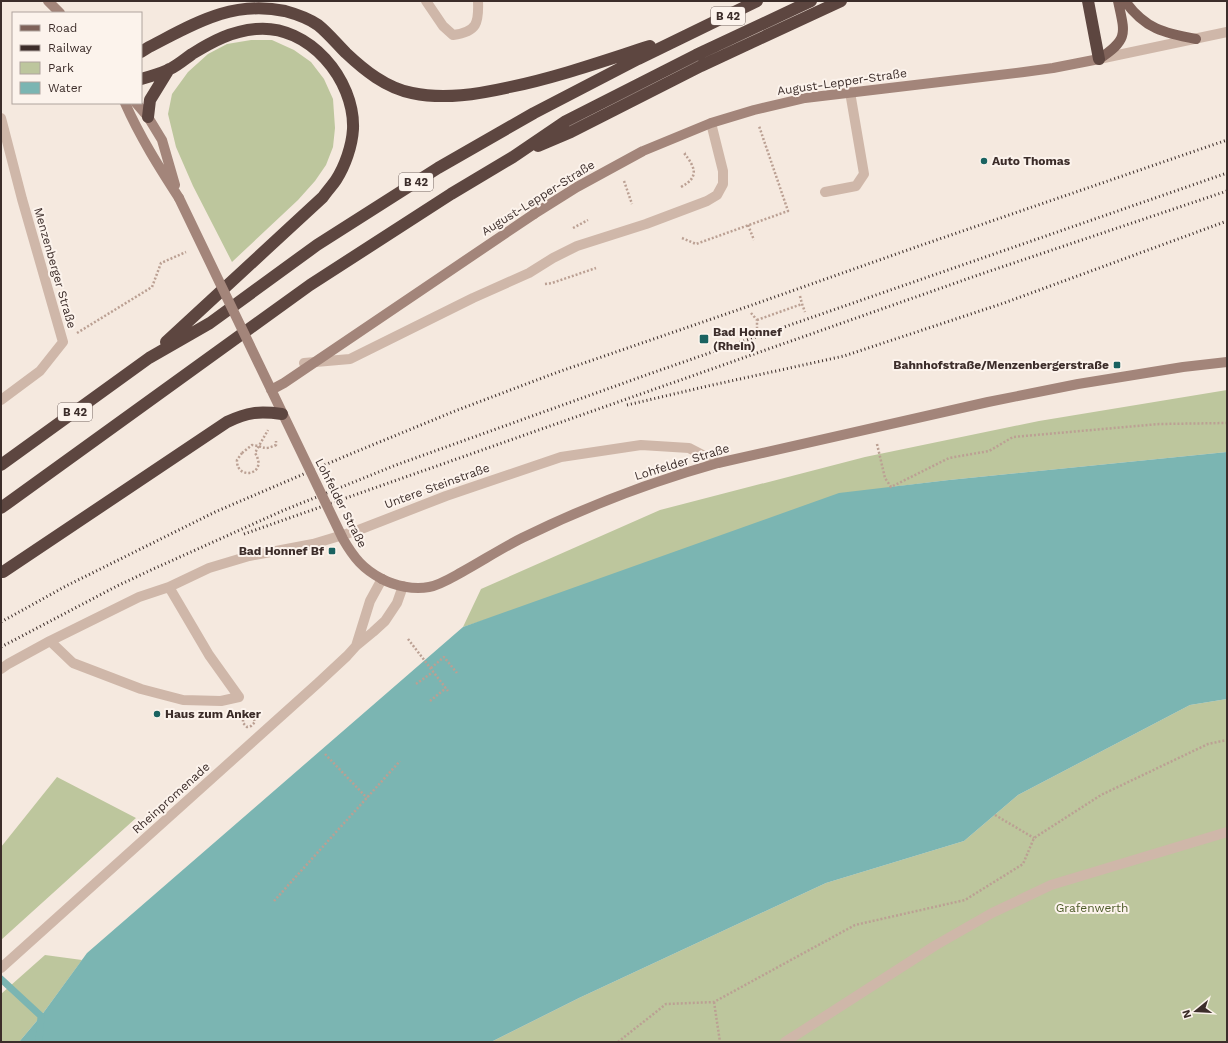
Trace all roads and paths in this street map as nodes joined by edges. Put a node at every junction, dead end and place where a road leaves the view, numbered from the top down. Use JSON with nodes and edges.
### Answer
{"nodes":[{"id":1,"x":48,"y":1,"type":"edge"},
{"id":2,"x":426,"y":1,"type":"edge"},
{"id":3,"x":478,"y":1,"type":"edge"},
{"id":4,"x":757,"y":1,"type":"edge"},
{"id":5,"x":811,"y":1,"type":"edge"},
{"id":6,"x":841,"y":1,"type":"edge"},
{"id":7,"x":1088,"y":1,"type":"edge"},
{"id":8,"x":1118,"y":1,"type":"edge"},
{"id":9,"x":1125,"y":1,"type":"edge"},
{"id":10,"x":59,"y":12,"type":"edge"},
{"id":11,"x":698,"y":30,"type":"junction"},
{"id":12,"x":1227,"y":32,"type":"edge"},
{"id":13,"x":1196,"y":39,"type":"junction"},
{"id":14,"x":142,"y":51,"type":"edge"},
{"id":15,"x":1099,"y":59,"type":"junction"},
{"id":16,"x":169,"y":69,"type":"junction"},
{"id":17,"x":142,"y":79,"type":"edge"},
{"id":18,"x":850,"y":92,"type":"junction"},
{"id":19,"x":125,"y":104,"type":"edge"},
{"id":20,"x":137,"y":104,"type":"edge"},
{"id":21,"x":754,"y":110,"type":"junction"},
{"id":22,"x":148,"y":117,"type":"junction"},
{"id":23,"x":1,"y":118,"type":"edge"},
{"id":24,"x":711,"y":123,"type":"junction"},
{"id":25,"x":513,"y":157,"type":"junction"},
{"id":26,"x":825,"y":192,"type":"dead end"},
{"id":27,"x":628,"y":193,"type":"dead end"},
{"id":28,"x":179,"y":198,"type":"junction"},
{"id":29,"x":632,"y":204,"type":"dead end"},
{"id":30,"x":748,"y":225,"type":"junction"},
{"id":31,"x":682,"y":238,"type":"dead end"},
{"id":32,"x":754,"y":240,"type":"dead end"},
{"id":33,"x":180,"y":255,"type":"dead end"},
{"id":34,"x":596,"y":268,"type":"dead end"},
{"id":35,"x":529,"y":273,"type":"junction"},
{"id":36,"x":800,"y":296,"type":"dead end"},
{"id":37,"x":802,"y":304,"type":"junction"},
{"id":38,"x":805,"y":312,"type":"dead end"},
{"id":39,"x":751,"y":313,"type":"dead end"},
{"id":40,"x":757,"y":320,"type":"junction"},
{"id":41,"x":757,"y":329,"type":"dead end"},
{"id":42,"x":63,"y":342,"type":"junction"},
{"id":43,"x":149,"y":358,"type":"junction"},
{"id":44,"x":304,"y":362,"type":"dead end"},
{"id":45,"x":1227,"y":362,"type":"edge"},
{"id":46,"x":271,"y":390,"type":"junction"},
{"id":47,"x":1,"y":400,"type":"edge"},
{"id":48,"x":282,"y":414,"type":"junction"},
{"id":49,"x":1227,"y":423,"type":"edge"},
{"id":50,"x":873,"y":428,"type":"junction"},
{"id":51,"x":276,"y":438,"type":"dead end"},
{"id":52,"x":255,"y":453,"type":"dead end"},
{"id":53,"x":718,"y":463,"type":"junction"},
{"id":54,"x":1,"y":465,"type":"edge"},
{"id":55,"x":1,"y":508,"type":"edge"},
{"id":56,"x":2,"y":572,"type":"edge"},
{"id":57,"x":382,"y":579,"type":"junction"},
{"id":58,"x":403,"y":586,"type":"junction"},
{"id":59,"x":169,"y":587,"type":"junction"},
{"id":60,"x":408,"y":640,"type":"dead end"},
{"id":61,"x":50,"y":642,"type":"junction"},
{"id":62,"x":356,"y":646,"type":"junction"},
{"id":63,"x":431,"y":668,"type":"junction"},
{"id":64,"x":1,"y":669,"type":"edge"},
{"id":65,"x":433,"y":672,"type":"junction"},
{"id":66,"x":457,"y":673,"type":"dead end"},
{"id":67,"x":416,"y":684,"type":"dead end"},
{"id":68,"x":430,"y":701,"type":"dead end"},
{"id":69,"x":254,"y":719,"type":"joint"},
{"id":70,"x":1227,"y":740,"type":"edge"},
{"id":71,"x":326,"y":754,"type":"dead end"},
{"id":72,"x":400,"y":761,"type":"dead end"},
{"id":73,"x":367,"y":798,"type":"junction"},
{"id":74,"x":995,"y":815,"type":"dead end"},
{"id":75,"x":1227,"y":832,"type":"edge"},
{"id":76,"x":1034,"y":838,"type":"junction"},
{"id":77,"x":274,"y":901,"type":"dead end"},
{"id":78,"x":1,"y":968,"type":"edge"},
{"id":79,"x":714,"y":1002,"type":"junction"},
{"id":80,"x":618,"y":1042,"type":"edge"},
{"id":81,"x":720,"y":1042,"type":"edge"},
{"id":82,"x":785,"y":1042,"type":"edge"}],
"edges":[{"from":1,"to":10,"type":"main road"},
{"from":2,"to":3,"type":"street"},
{"from":4,"to":11,"type":"highway","number":"B 42"},
{"from":5,"to":25,"type":"highway","number":"B 42"},
{"from":6,"to":25,"type":"highway"},
{"from":7,"to":15,"type":"highway"},
{"from":8,"to":15,"type":"main road"},
{"from":9,"to":13,"type":"main road"},
{"from":11,"to":14,"type":"highway"},
{"from":11,"to":43,"type":"highway","number":"B 42"},
{"from":12,"to":13,"type":"street","name":"August-Lepper-Straße"},
{"from":13,"to":15,"type":"street","name":"August-Lepper-Straße"},
{"from":15,"to":18,"type":"main road","name":"August-Lepper-Straße"},
{"from":16,"to":17,"type":"highway"},
{"from":16,"to":22,"type":"highway"},
{"from":16,"to":43,"type":"highway"},
{"from":18,"to":21,"type":"main road","name":"August-Lepper-Straße"},
{"from":18,"to":26,"type":"street"},
{"from":19,"to":28,"type":"main road"},
{"from":20,"to":22,"type":"main road"},
{"from":21,"to":24,"type":"main road","name":"August-Lepper-Straße"},
{"from":21,"to":30,"type":"path"},
{"from":22,"to":28,"type":"main road"},
{"from":23,"to":42,"type":"street","name":"Menzenberger Straße"},
{"from":24,"to":35,"type":"street"},
{"from":24,"to":46,"type":"main road","name":"August-Lepper-Straße","bridge":true},
{"from":25,"to":55,"type":"highway","number":"B 42"},
{"from":27,"to":29,"type":"path"},
{"from":28,"to":46,"type":"main road","bridge":true},
{"from":30,"to":31,"type":"path"},
{"from":30,"to":32,"type":"path"},
{"from":33,"to":42,"type":"path"},
{"from":34,"to":35,"type":"path"},
{"from":35,"to":44,"type":"street"},
{"from":36,"to":37,"type":"path"},
{"from":37,"to":38,"type":"path"},
{"from":37,"to":40,"type":"path"},
{"from":39,"to":40,"type":"path"},
{"from":40,"to":41,"type":"path"},
{"from":42,"to":47,"type":"street","name":"Menzenberger Straße"},
{"from":43,"to":54,"type":"highway","number":"B 42"},
{"from":45,"to":50,"type":"main road","name":"Lohfelder Straße"},
{"from":46,"to":48,"type":"main road","name":"Lohfelder Straße","bridge":true},
{"from":48,"to":56,"type":"highway","bridge":true},
{"from":48,"to":57,"type":"main road","name":"Lohfelder Straße","bridge":true},
{"from":49,"to":50,"type":"path"},
{"from":50,"to":53,"type":"main road","name":"Lohfelder Straße"},
{"from":51,"to":52,"type":"path","bridge":true},
{"from":53,"to":58,"type":"main road","name":"Lohfelder Straße"},
{"from":53,"to":59,"type":"street","name":"Untere Steinstraße"},
{"from":57,"to":58,"type":"main road","name":"Lohfelder Straße"},
{"from":57,"to":62,"type":"street","name":"Rheinpromenade"},
{"from":58,"to":62,"type":"street","name":"Rheinpromenade"},
{"from":59,"to":61,"type":"street","name":"Untere Steinstraße"},
{"from":59,"to":61,"type":"street"},
{"from":60,"to":63,"type":"path"},
{"from":61,"to":64,"type":"street","name":"Untere Steinstraße"},
{"from":62,"to":78,"type":"street","name":"Rheinpromenade"},
{"from":63,"to":65,"type":"path"},
{"from":63,"to":66,"type":"path"},
{"from":65,"to":67,"type":"path"},
{"from":65,"to":68,"type":"path"},
{"from":69,"to":69,"type":"path","bridge":true},
{"from":70,"to":76,"type":"path"},
{"from":71,"to":73,"type":"path"},
{"from":72,"to":73,"type":"path"},
{"from":73,"to":77,"type":"path"},
{"from":74,"to":76,"type":"path"},
{"from":75,"to":82,"type":"street"},
{"from":76,"to":79,"type":"path"},
{"from":79,"to":80,"type":"path"},
{"from":79,"to":81,"type":"path"}]}
